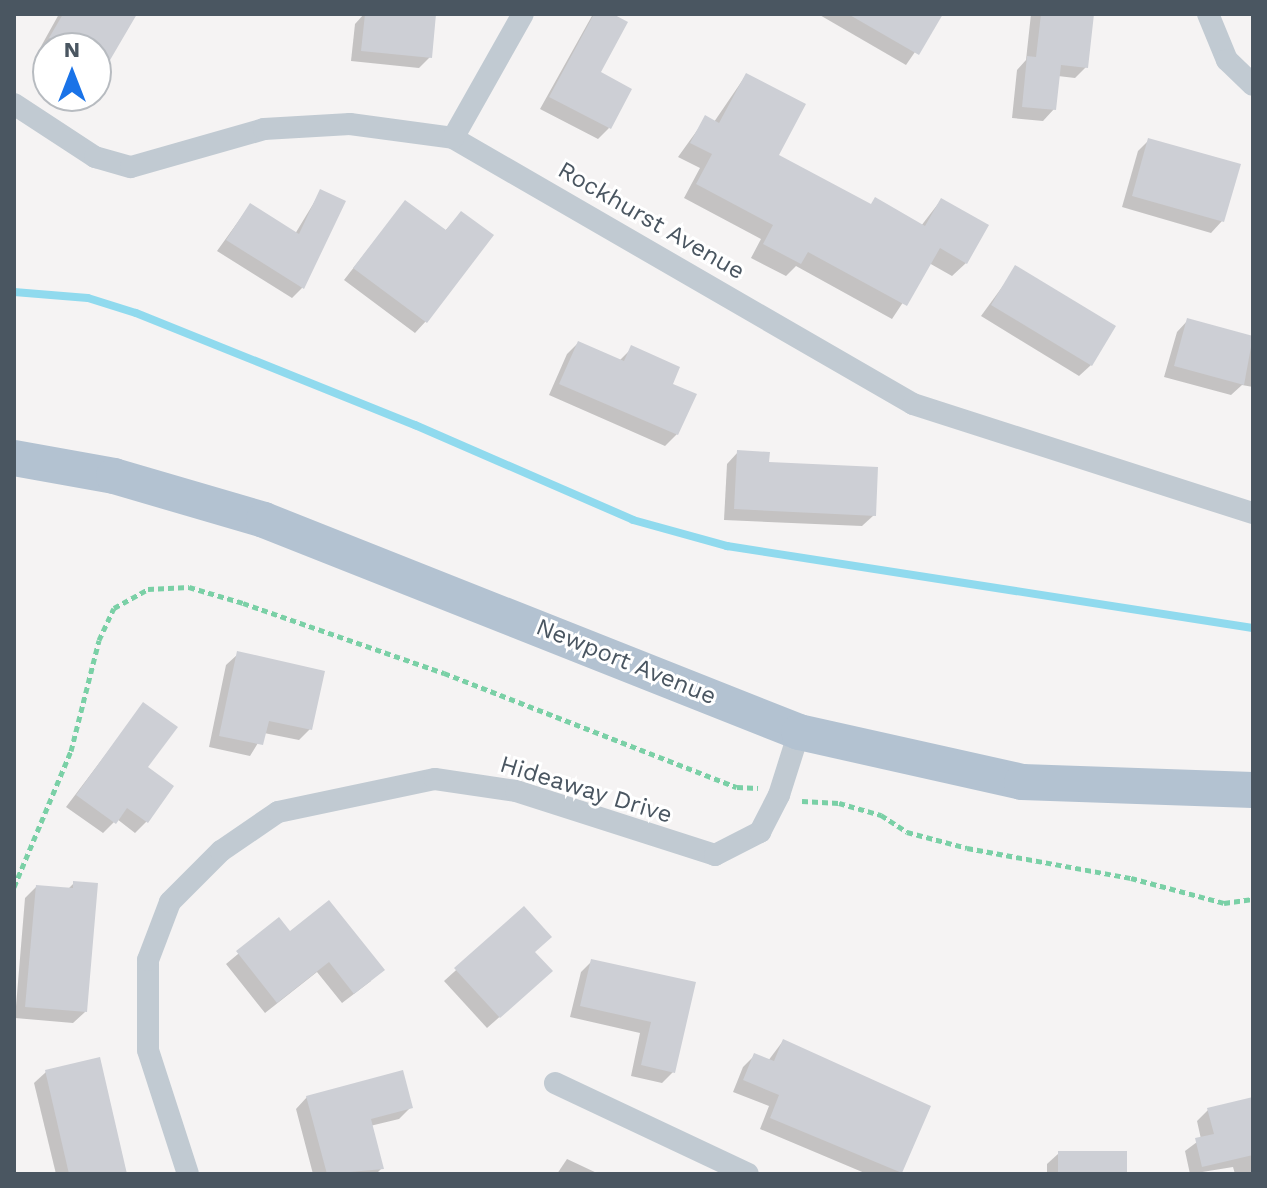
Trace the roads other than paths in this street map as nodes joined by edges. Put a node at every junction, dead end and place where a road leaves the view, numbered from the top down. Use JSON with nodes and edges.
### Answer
{"nodes":[{"id":1,"x":523,"y":14,"type":"edge"},
{"id":2,"x":1209,"y":15,"type":"edge"},
{"id":3,"x":1253,"y":85,"type":"edge"},
{"id":4,"x":14,"y":104,"type":"edge"},
{"id":5,"x":453,"y":138,"type":"junction"},
{"id":6,"x":14,"y":458,"type":"edge"},
{"id":7,"x":1253,"y":513,"type":"edge"},
{"id":8,"x":799,"y":732,"type":"junction"},
{"id":9,"x":1253,"y":790,"type":"edge"},
{"id":10,"x":555,"y":1083,"type":"dead end"},
{"id":11,"x":188,"y":1174,"type":"edge"},
{"id":12,"x":748,"y":1174,"type":"edge"}],
"edges":[{"from":1,"to":5,"type":"street"},
{"from":2,"to":3,"type":"street"},
{"from":4,"to":5,"type":"street","name":"Rockhurst Avenue"},
{"from":5,"to":7,"type":"street","name":"Rockhurst Avenue"},
{"from":6,"to":8,"type":"main road","name":"Newport Avenue"},
{"from":8,"to":9,"type":"main road","name":"Newport Avenue"},
{"from":8,"to":11,"type":"street","name":"Hideaway Drive"},
{"from":10,"to":12,"type":"street"}]}
